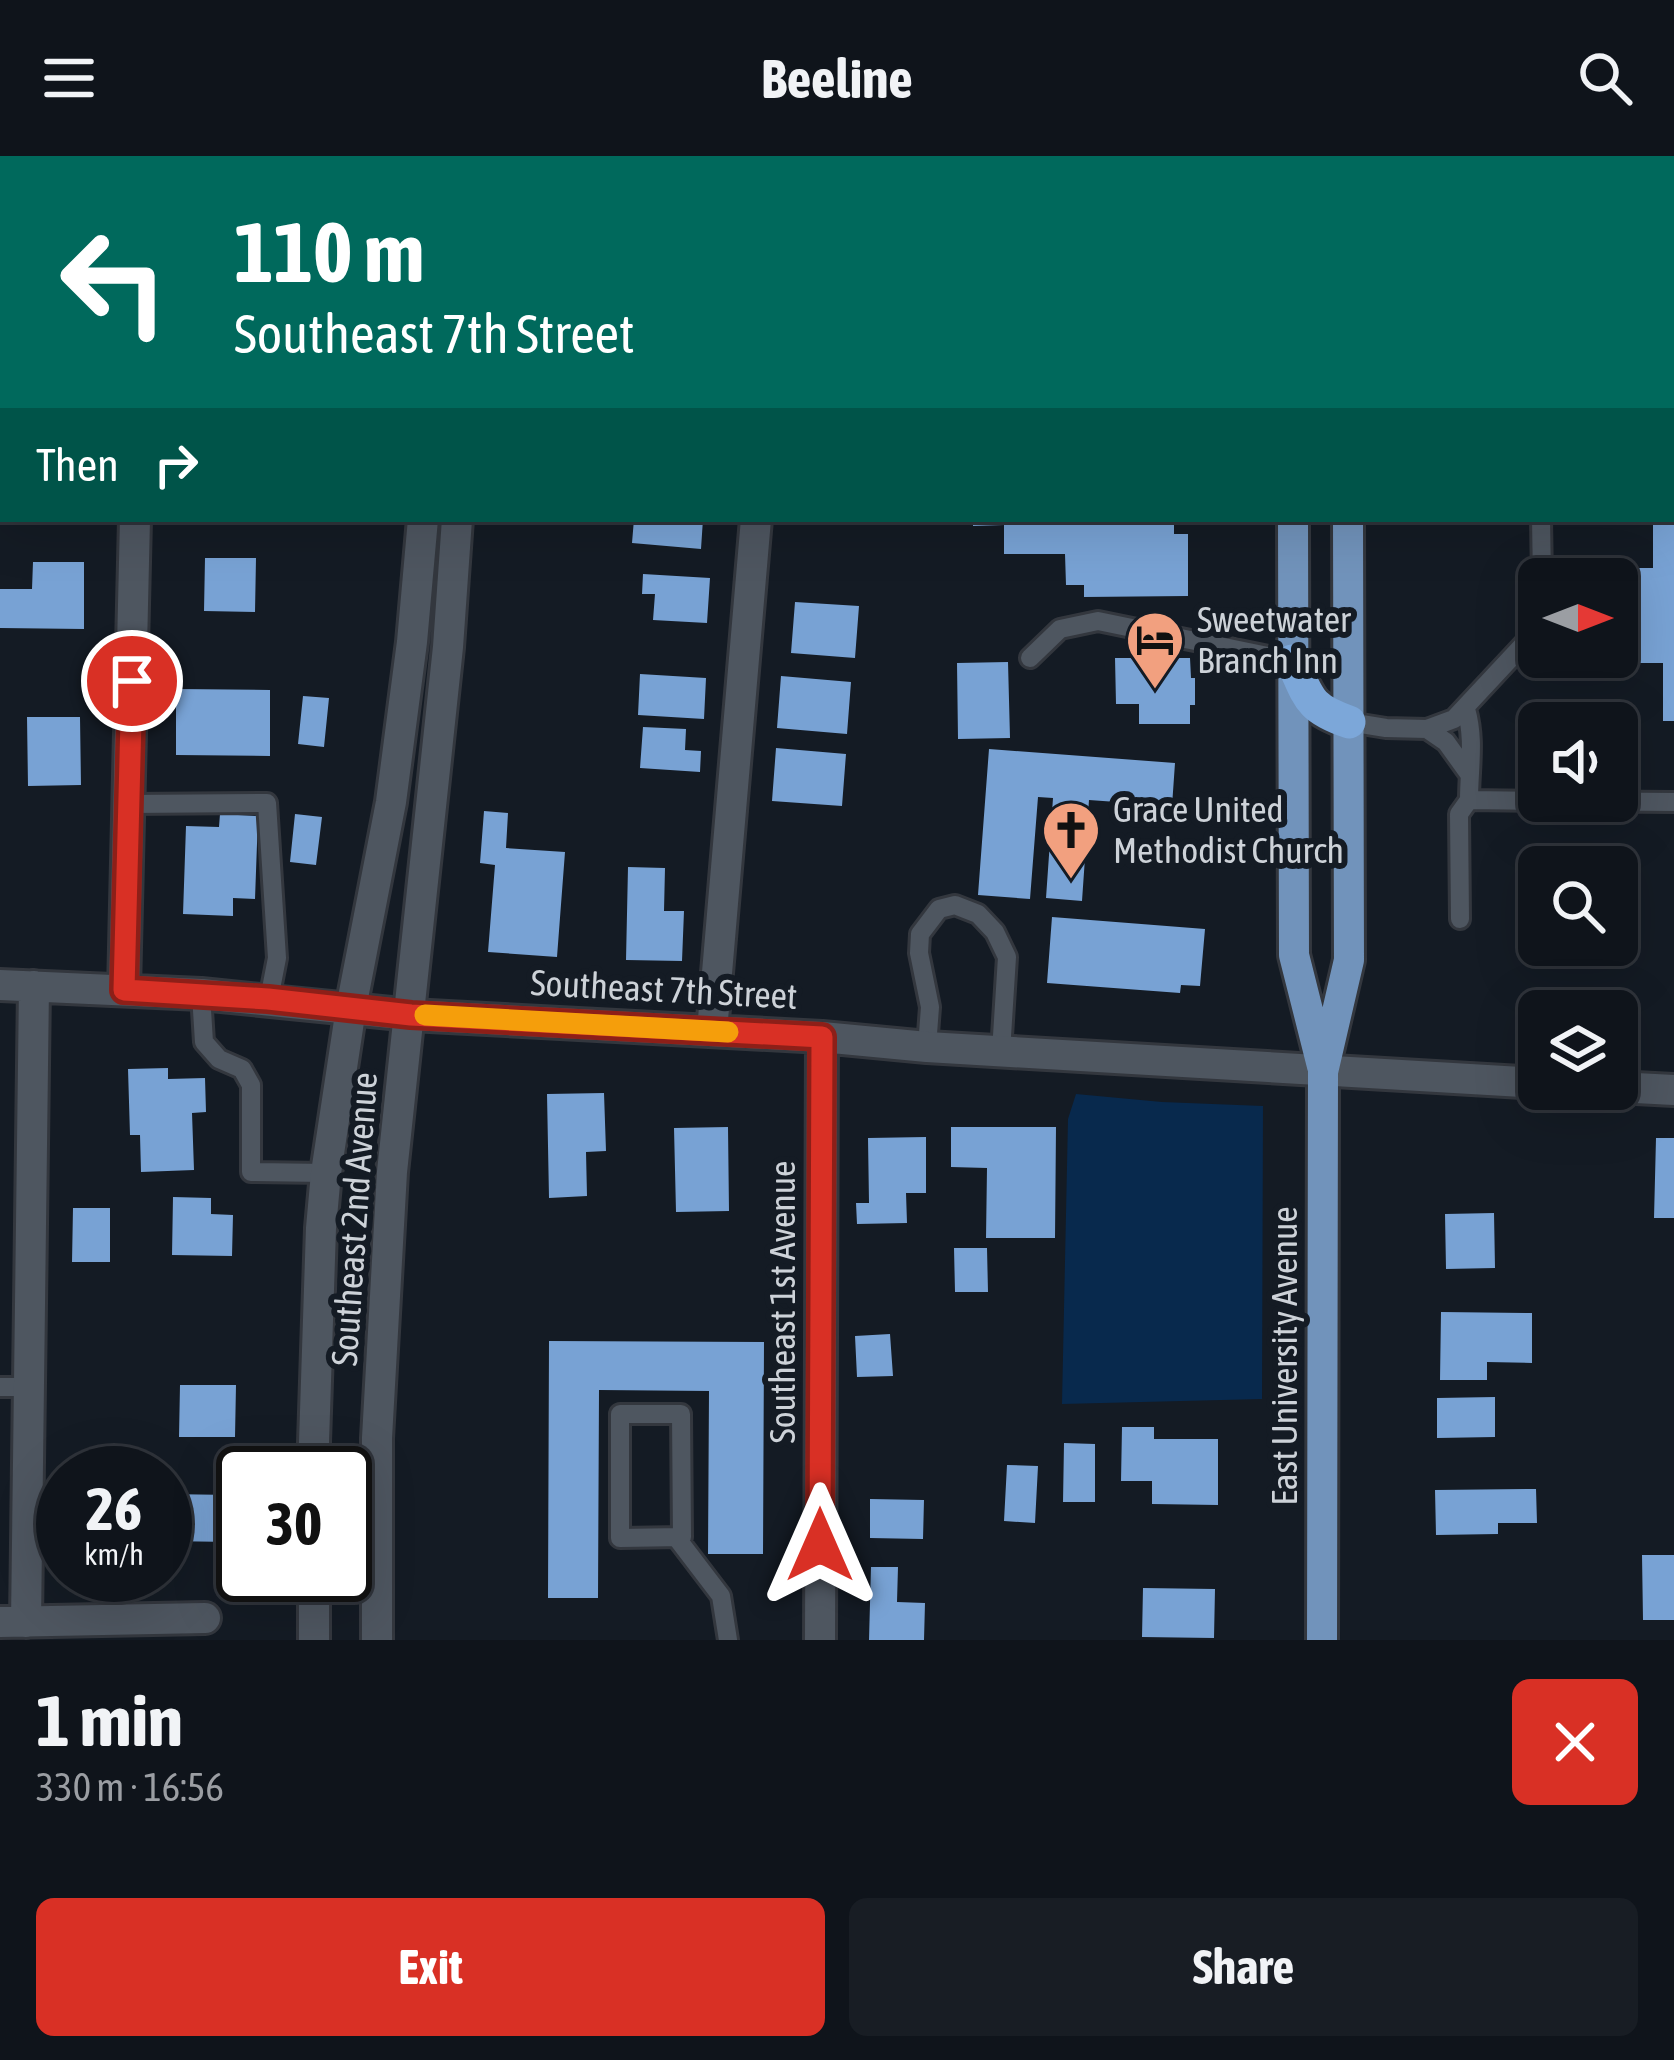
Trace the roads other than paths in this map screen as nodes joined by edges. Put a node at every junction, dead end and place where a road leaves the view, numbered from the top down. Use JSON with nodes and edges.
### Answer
{"nodes":[{"id":1,"x":135,"y":522,"type":"edge"},
{"id":2,"x":423,"y":522,"type":"edge"},
{"id":3,"x":457,"y":522,"type":"edge"},
{"id":4,"x":756,"y":522,"type":"edge"},
{"id":5,"x":1293,"y":522,"type":"edge"},
{"id":6,"x":1348,"y":522,"type":"edge"},
{"id":7,"x":1541,"y":522,"type":"edge"},
{"id":8,"x":1542,"y":558,"type":"edge"},
{"id":9,"x":1518,"y":649,"type":"edge"},
{"id":10,"x":1030,"y":658,"type":"dead end"},
{"id":11,"x":1292,"y":661,"type":"junction"},
{"id":12,"x":1466,"y":709,"type":"junction"},
{"id":13,"x":1349,"y":722,"type":"junction"},
{"id":14,"x":1427,"y":729,"type":"junction"},
{"id":15,"x":1469,"y":774,"type":"junction"},
{"id":16,"x":1469,"y":800,"type":"junction"},
{"id":17,"x":1518,"y":801,"type":"edge"},
{"id":18,"x":1638,"y":802,"type":"edge"},
{"id":19,"x":1674,"y":802,"type":"edge"},
{"id":20,"x":129,"y":804,"type":"junction"},
{"id":21,"x":1460,"y":919,"type":"dead end"},
{"id":22,"x":0,"y":986,"type":"edge"},
{"id":23,"x":34,"y":986,"type":"junction"},
{"id":24,"x":124,"y":990,"type":"junction"},
{"id":25,"x":201,"y":994,"type":"junction"},
{"id":26,"x":268,"y":999,"type":"junction"},
{"id":27,"x":351,"y":1008,"type":"junction"},
{"id":28,"x":411,"y":1015,"type":"junction"},
{"id":29,"x":712,"y":1031,"type":"junction"},
{"id":30,"x":822,"y":1037,"type":"junction"},
{"id":31,"x":927,"y":1047,"type":"junction"},
{"id":32,"x":1001,"y":1052,"type":"junction"},
{"id":33,"x":1323,"y":1072,"type":"junction"},
{"id":34,"x":1518,"y":1082,"type":"edge"},
{"id":35,"x":1638,"y":1088,"type":"edge"},
{"id":36,"x":1674,"y":1090,"type":"edge"},
{"id":37,"x":326,"y":1173,"type":"junction"},
{"id":38,"x":15,"y":1387,"type":"edge"},
{"id":39,"x":314,"y":1446,"type":"edge"},
{"id":40,"x":676,"y":1537,"type":"junction"},
{"id":41,"x":314,"y":1602,"type":"edge"},
{"id":42,"x":205,"y":1618,"type":"dead end"},
{"id":43,"x":13,"y":1622,"type":"edge"},
{"id":44,"x":314,"y":1640,"type":"edge"},
{"id":45,"x":377,"y":1640,"type":"edge"},
{"id":46,"x":728,"y":1640,"type":"edge"},
{"id":47,"x":820,"y":1640,"type":"edge"},
{"id":48,"x":1322,"y":1640,"type":"edge"}],
"edges":[{"from":1,"to":20,"type":"street"},
{"from":2,"to":27,"type":"street","name":"Southeast 2nd Avenue"},
{"from":3,"to":28,"type":"street","name":"Southeast 2nd Avenue"},
{"from":4,"to":29,"type":"street"},
{"from":5,"to":11,"type":"main road","name":"East University Avenue"},
{"from":6,"to":13,"type":"main road","name":"East University Avenue"},
{"from":7,"to":8,"type":"lane"},
{"from":9,"to":12,"type":"lane"},
{"from":10,"to":11,"type":"lane"},
{"from":11,"to":13,"type":"highway"},
{"from":11,"to":33,"type":"main road","name":"East University Avenue"},
{"from":12,"to":14,"type":"lane"},
{"from":12,"to":15,"type":"lane"},
{"from":13,"to":14,"type":"lane"},
{"from":13,"to":33,"type":"main road","name":"East University Avenue"},
{"from":14,"to":15,"type":"lane"},
{"from":15,"to":16,"type":"lane"},
{"from":16,"to":17,"type":"lane"},
{"from":16,"to":21,"type":"lane"},
{"from":18,"to":19,"type":"lane"},
{"from":20,"to":24,"type":"street"},
{"from":20,"to":26,"type":"lane"},
{"from":22,"to":23,"type":"street","name":"Southeast 7th Street"},
{"from":23,"to":24,"type":"street","name":"Southeast 7th Street"},
{"from":23,"to":38,"type":"street"},
{"from":24,"to":25,"type":"street","name":"Southeast 7th Street"},
{"from":25,"to":26,"type":"street","name":"Southeast 7th Street"},
{"from":25,"to":37,"type":"lane"},
{"from":26,"to":27,"type":"street","name":"Southeast 7th Street"},
{"from":27,"to":28,"type":"street","name":"Southeast 7th Street"},
{"from":27,"to":37,"type":"street","name":"Southeast 2nd Avenue"},
{"from":28,"to":29,"type":"street","name":"Southeast 7th Street"},
{"from":28,"to":45,"type":"street","name":"Southeast 2nd Avenue"},
{"from":29,"to":30,"type":"street","name":"Southeast 7th Street"},
{"from":30,"to":31,"type":"street","name":"Southeast 7th Street"},
{"from":30,"to":47,"type":"street","name":"Southeast 1st Avenue"},
{"from":31,"to":32,"type":"street","name":"Southeast 7th Street"},
{"from":31,"to":32,"type":"lane"},
{"from":32,"to":33,"type":"street","name":"Southeast 7th Street"},
{"from":33,"to":34,"type":"street","name":"Southeast 7th Street"},
{"from":33,"to":48,"type":"main road","name":"East University Avenue"},
{"from":35,"to":36,"type":"street"},
{"from":37,"to":39,"type":"street","name":"Southeast 2nd Avenue"},
{"from":38,"to":43,"type":"street"},
{"from":40,"to":40,"type":"lane"},
{"from":40,"to":46,"type":"lane"},
{"from":41,"to":44,"type":"street"},
{"from":42,"to":43,"type":"street"}]}
